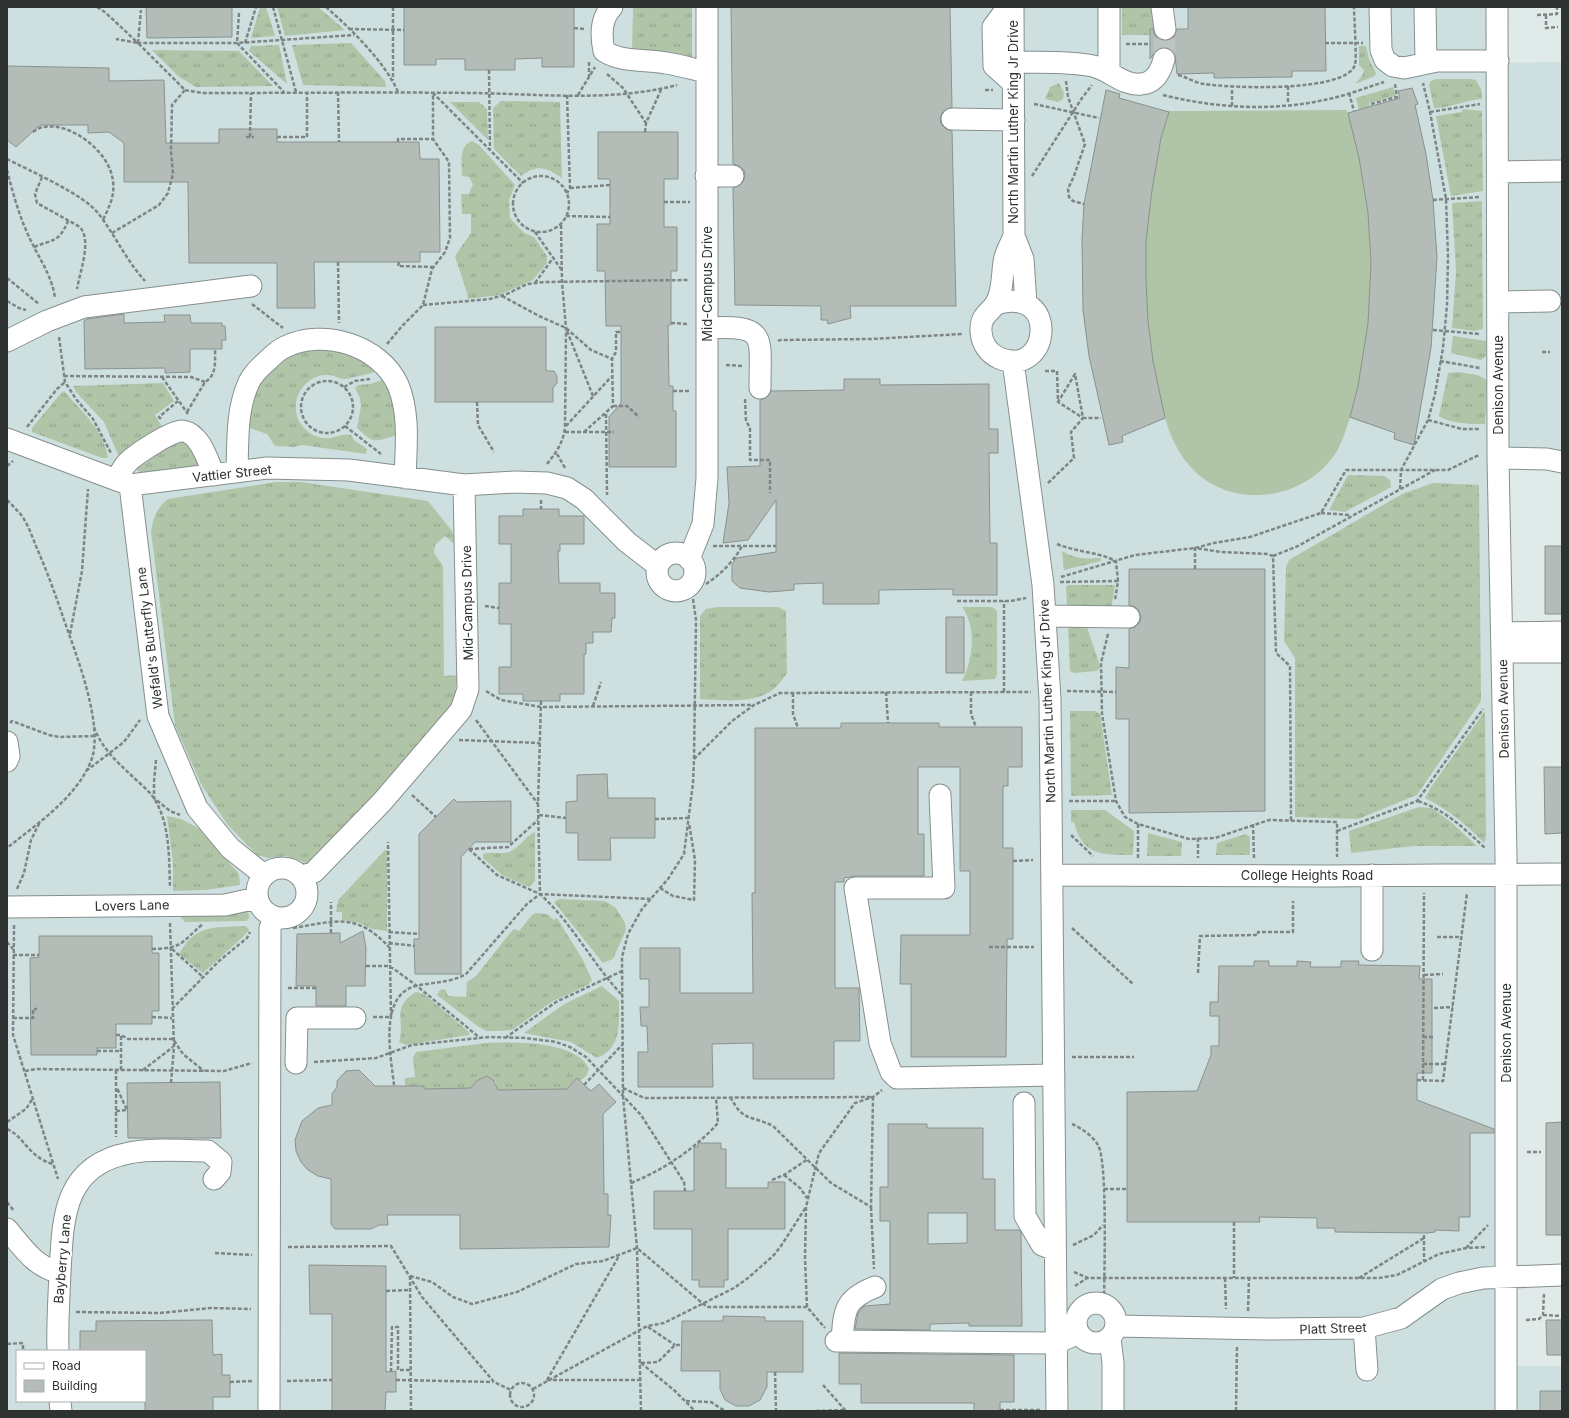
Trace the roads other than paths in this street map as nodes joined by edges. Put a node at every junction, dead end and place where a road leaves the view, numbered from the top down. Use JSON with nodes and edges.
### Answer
{"nodes":[{"id":1,"x":612,"y":7,"type":"edge"},
{"id":2,"x":707,"y":7,"type":"edge"},
{"id":3,"x":1008,"y":7,"type":"edge"},
{"id":4,"x":1013,"y":7,"type":"edge"},
{"id":5,"x":1109,"y":7,"type":"edge"},
{"id":6,"x":1162,"y":7,"type":"edge"},
{"id":7,"x":1380,"y":7,"type":"edge"},
{"id":8,"x":1425,"y":7,"type":"edge"},
{"id":9,"x":1498,"y":7,"type":"edge"},
{"id":10,"x":1165,"y":29,"type":"tunnel mouth"},
{"id":11,"x":1498,"y":61,"type":"junction"},
{"id":12,"x":1013,"y":62,"type":"junction"},
{"id":13,"x":1168,"y":67,"type":"road end"},
{"id":14,"x":1423,"y":70,"type":"junction"},
{"id":15,"x":706,"y":72,"type":"junction"},
{"id":16,"x":1102,"y":77,"type":"junction"},
{"id":17,"x":1013,"y":83,"type":"junction"},
{"id":18,"x":952,"y":119,"type":"dead end"},
{"id":19,"x":1014,"y":120,"type":"junction"},
{"id":20,"x":1562,"y":171,"type":"edge"},
{"id":21,"x":1498,"y":172,"type":"junction"},
{"id":22,"x":706,"y":176,"type":"junction"},
{"id":23,"x":733,"y":176,"type":"dead end"},
{"id":24,"x":1014,"y":236,"type":"junction"},
{"id":25,"x":241,"y":287,"type":"road end"},
{"id":26,"x":1550,"y":301,"type":"dead end"},
{"id":27,"x":1498,"y":302,"type":"junction"},
{"id":28,"x":1011,"y":303,"type":"junction"},
{"id":29,"x":701,"y":326,"type":"junction"},
{"id":30,"x":7,"y":341,"type":"edge"},
{"id":31,"x":1013,"y":361,"type":"junction"},
{"id":32,"x":752,"y":390,"type":"road end"},
{"id":33,"x":16,"y":435,"type":"edge"},
{"id":34,"x":1492,"y":455,"type":"junction"},
{"id":35,"x":1562,"y":462,"type":"edge"},
{"id":36,"x":237,"y":472,"type":"junction"},
{"id":37,"x":214,"y":475,"type":"junction"},
{"id":38,"x":405,"y":478,"type":"junction"},
{"id":39,"x":123,"y":483,"type":"junction"},
{"id":40,"x":464,"y":485,"type":"junction"},
{"id":41,"x":689,"y":559,"type":"junction"},
{"id":42,"x":658,"y":566,"type":"junction"},
{"id":43,"x":1045,"y":616,"type":"junction"},
{"id":44,"x":1120,"y":617,"type":"road end"},
{"id":45,"x":1562,"y":632,"type":"edge"},
{"id":46,"x":1502,"y":642,"type":"junction"},
{"id":47,"x":1562,"y":652,"type":"edge"},
{"id":48,"x":7,"y":742,"type":"edge"},
{"id":49,"x":7,"y":761,"type":"edge"},
{"id":50,"x":940,"y":795,"type":"dead end"},
{"id":51,"x":1506,"y":874,"type":"junction"},
{"id":52,"x":1562,"y":874,"type":"edge"},
{"id":53,"x":264,"y":875,"type":"junction"},
{"id":54,"x":1052,"y":875,"type":"junction"},
{"id":55,"x":1372,"y":875,"type":"junction"},
{"id":56,"x":301,"y":877,"type":"junction"},
{"id":57,"x":257,"y":898,"type":"junction"},
{"id":58,"x":12,"y":907,"type":"edge"},
{"id":59,"x":274,"y":917,"type":"junction"},
{"id":60,"x":1372,"y":950,"type":"dead end"},
{"id":61,"x":355,"y":1018,"type":"dead end"},
{"id":62,"x":296,"y":1063,"type":"road end"},
{"id":63,"x":1053,"y":1066,"type":"junction"},
{"id":64,"x":1024,"y":1103,"type":"dead end"},
{"id":65,"x":217,"y":1171,"type":"dead end"},
{"id":66,"x":7,"y":1229,"type":"edge"},
{"id":67,"x":1055,"y":1250,"type":"junction"},
{"id":68,"x":60,"y":1273,"type":"junction"},
{"id":69,"x":1562,"y":1275,"type":"edge"},
{"id":70,"x":1506,"y":1277,"type":"junction"},
{"id":71,"x":875,"y":1287,"type":"road end"},
{"id":72,"x":1364,"y":1328,"type":"junction"},
{"id":73,"x":1113,"y":1332,"type":"junction"},
{"id":74,"x":1079,"y":1333,"type":"junction"},
{"id":75,"x":1056,"y":1343,"type":"junction"},
{"id":76,"x":58,"y":1350,"type":"edge"},
{"id":77,"x":1367,"y":1370,"type":"dead end"},
{"id":78,"x":1049,"y":1410,"type":"edge"},
{"id":79,"x":269,"y":1411,"type":"edge"},
{"id":80,"x":1113,"y":1411,"type":"edge"},
{"id":81,"x":1506,"y":1411,"type":"edge"}],
"edges":[{"from":1,"to":15,"type":"street"},
{"from":2,"to":15,"type":"street","name":"Mid-Campus Drive"},
{"from":3,"to":17,"type":"street"},
{"from":4,"to":12,"type":"street","name":"North Martin Luther King Jr Drive"},
{"from":5,"to":16,"type":"street"},
{"from":6,"to":10,"type":"street"},
{"from":7,"to":14,"type":"street"},
{"from":8,"to":14,"type":"street"},
{"from":9,"to":11,"type":"street","name":"Denison Avenue"},
{"from":11,"to":14,"type":"street"},
{"from":11,"to":21,"type":"street","name":"Denison Avenue"},
{"from":12,"to":16,"type":"street"},
{"from":12,"to":17,"type":"street","name":"North Martin Luther King Jr Drive"},
{"from":13,"to":16,"type":"street"},
{"from":15,"to":22,"type":"street","name":"Mid-Campus Drive"},
{"from":17,"to":19,"type":"street","name":"North Martin Luther King Jr Drive"},
{"from":18,"to":19,"type":"street"},
{"from":19,"to":24,"type":"street","name":"North Martin Luther King Jr Drive"},
{"from":20,"to":21,"type":"street"},
{"from":21,"to":27,"type":"street","name":"Denison Avenue"},
{"from":22,"to":23,"type":"street"},
{"from":22,"to":29,"type":"street","name":"Mid-Campus Drive"},
{"from":24,"to":28,"type":"street","name":"North Martin Luther King Jr Drive"},
{"from":24,"to":28,"type":"street","name":"North Martin Luther King Jr Drive"},
{"from":25,"to":30,"type":"street"},
{"from":26,"to":27,"type":"street"},
{"from":27,"to":34,"type":"street","name":"Denison Avenue"},
{"from":28,"to":31,"type":"street"},
{"from":28,"to":31,"type":"street","name":"North Martin Luther King Jr Drive"},
{"from":29,"to":32,"type":"street"},
{"from":29,"to":41,"type":"street","name":"Mid-Campus Drive"},
{"from":31,"to":43,"type":"street","name":"North Martin Luther King Jr Drive"},
{"from":33,"to":39,"type":"street","name":"Vattier Street"},
{"from":34,"to":35,"type":"street"},
{"from":34,"to":46,"type":"street","name":"Denison Avenue"},
{"from":36,"to":37,"type":"street","name":"Vattier Street"},
{"from":36,"to":38,"type":"street","name":"Vattier Street"},
{"from":36,"to":38,"type":"street"},
{"from":37,"to":39,"type":"street","name":"Vattier Street"},
{"from":37,"to":39,"type":"street"},
{"from":38,"to":40,"type":"street","name":"Vattier Street"},
{"from":39,"to":53,"type":"street","name":"Wefald's Butterfly Lane"},
{"from":40,"to":42,"type":"street"},
{"from":40,"to":56,"type":"street","name":"Mid-Campus Drive"},
{"from":41,"to":42,"type":"street"},
{"from":41,"to":42,"type":"street"},
{"from":43,"to":44,"type":"street"},
{"from":43,"to":54,"type":"street","name":"North Martin Luther King Jr Drive"},
{"from":45,"to":46,"type":"street"},
{"from":46,"to":47,"type":"street"},
{"from":46,"to":51,"type":"street","name":"Denison Avenue"},
{"from":48,"to":49,"type":"street"},
{"from":50,"to":63,"type":"street"},
{"from":51,"to":52,"type":"street","name":"College Heights Road"},
{"from":51,"to":55,"type":"street","name":"College Heights Road"},
{"from":51,"to":70,"type":"street","name":"Denison Avenue"},
{"from":53,"to":56,"type":"street"},
{"from":53,"to":57,"type":"street"},
{"from":54,"to":55,"type":"street","name":"College Heights Road"},
{"from":54,"to":63,"type":"street","name":"North Martin Luther King Jr Drive"},
{"from":55,"to":60,"type":"street"},
{"from":56,"to":59,"type":"street"},
{"from":57,"to":58,"type":"street","name":"Lovers Lane"},
{"from":57,"to":59,"type":"street"},
{"from":59,"to":79,"type":"street"},
{"from":61,"to":62,"type":"street"},
{"from":63,"to":67,"type":"street","name":"North Martin Luther King Jr Drive"},
{"from":64,"to":67,"type":"street"},
{"from":65,"to":68,"type":"street","name":"Bayberry Lane"},
{"from":66,"to":68,"type":"street"},
{"from":67,"to":75,"type":"street","name":"North Martin Luther King Jr Drive"},
{"from":68,"to":76,"type":"street","name":"Bayberry Lane"},
{"from":69,"to":70,"type":"street","name":"Platt Street"},
{"from":70,"to":72,"type":"street","name":"Platt Street"},
{"from":70,"to":81,"type":"street","name":"Denison Avenue"},
{"from":71,"to":75,"type":"street"},
{"from":72,"to":73,"type":"street","name":"Platt Street"},
{"from":72,"to":77,"type":"street"},
{"from":73,"to":74,"type":"street"},
{"from":73,"to":74,"type":"street"},
{"from":73,"to":80,"type":"street"},
{"from":74,"to":75,"type":"street"},
{"from":75,"to":78,"type":"street","name":"North Martin Luther King Jr Drive"}]}
